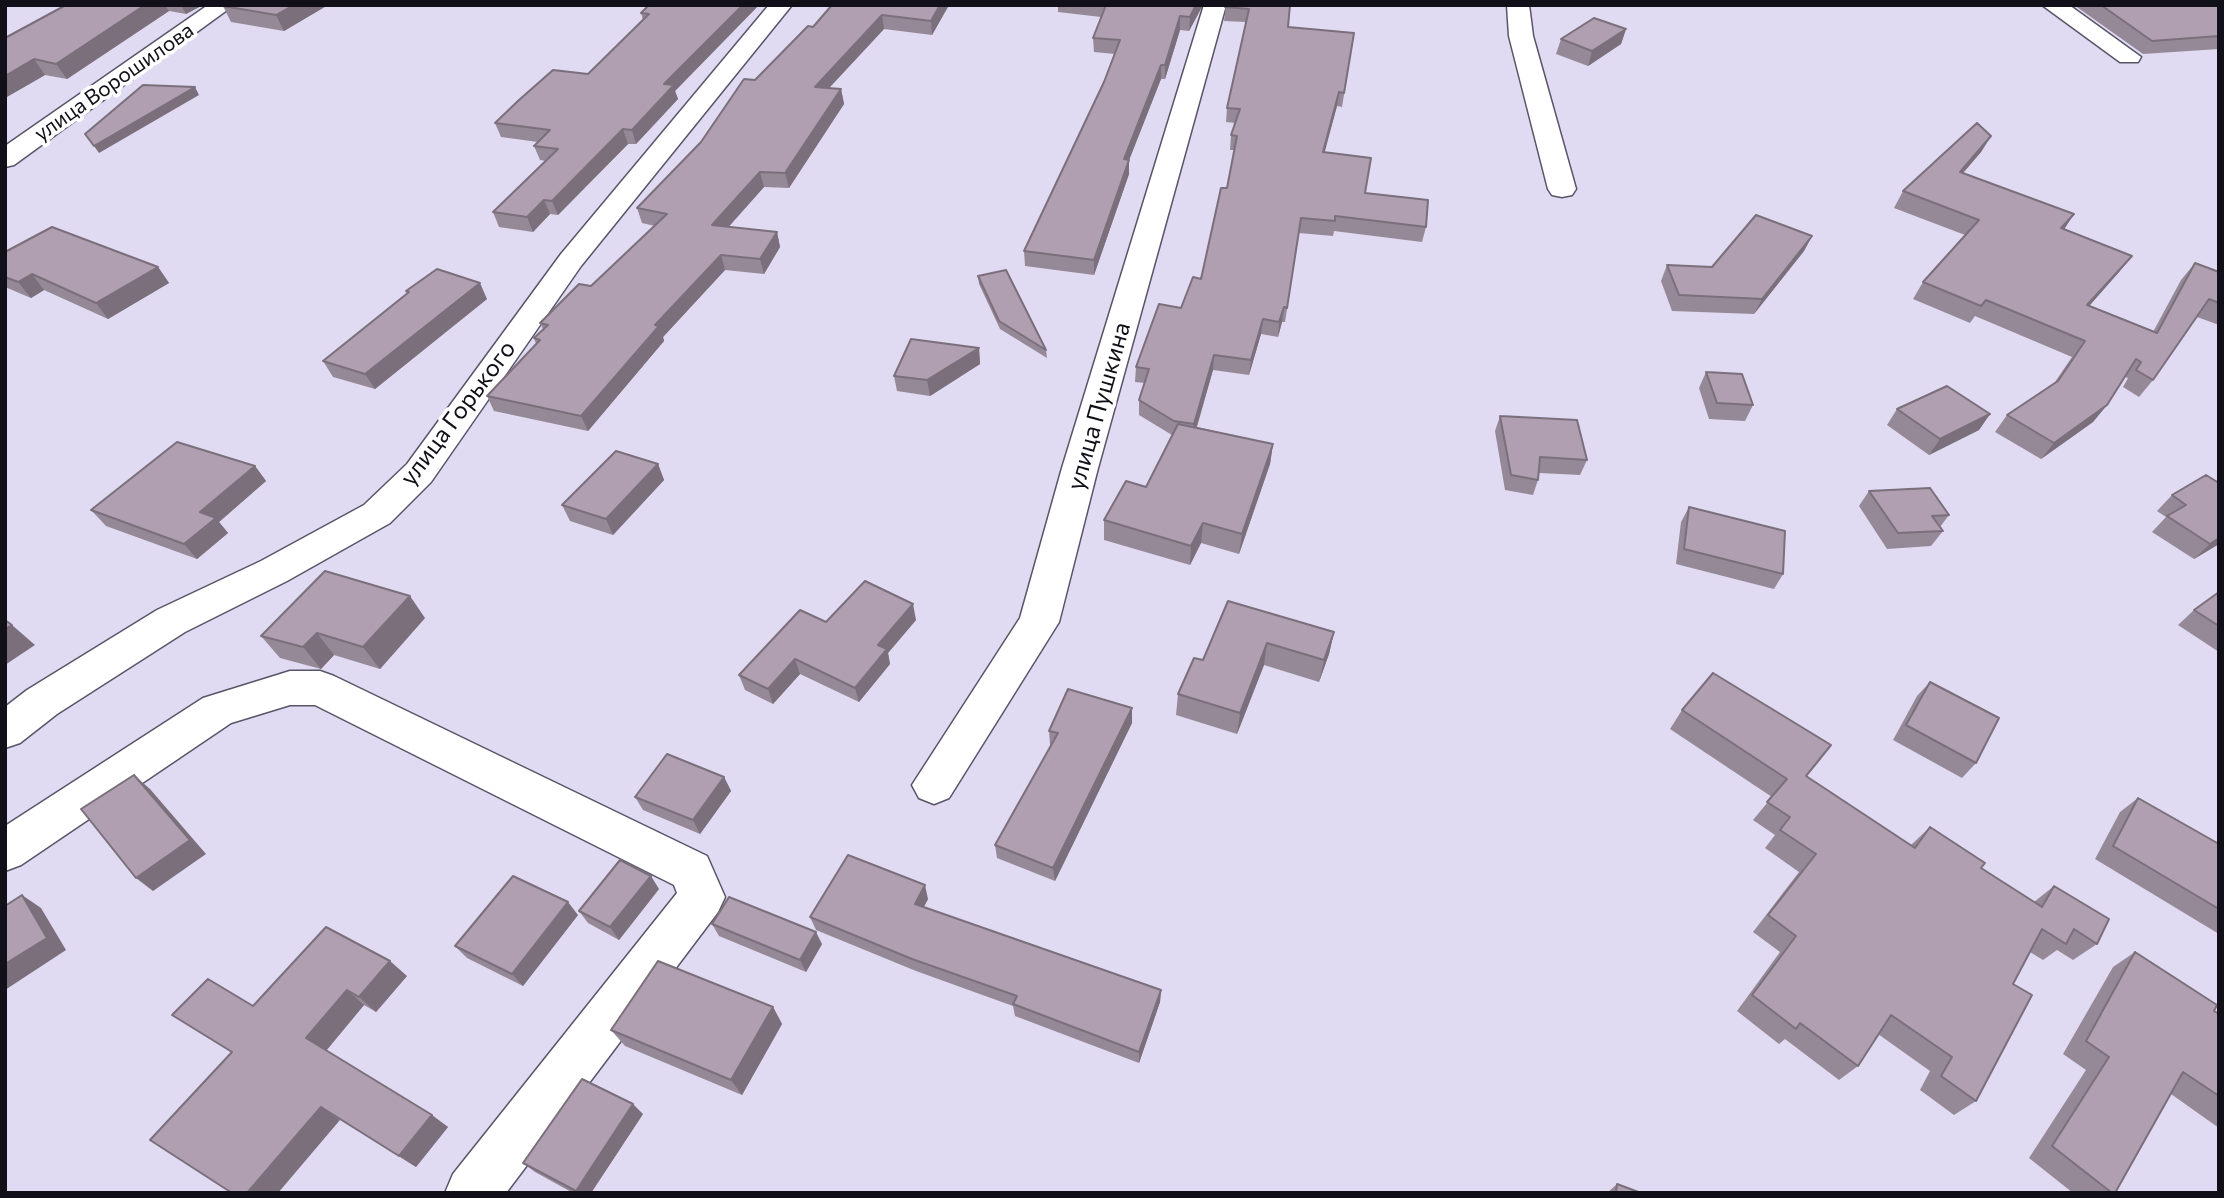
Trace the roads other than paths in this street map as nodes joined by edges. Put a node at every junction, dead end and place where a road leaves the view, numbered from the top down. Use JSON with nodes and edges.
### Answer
{"nodes":[{"id":1,"x":223,"y":5,"type":"edge"},
{"id":2,"x":781,"y":5,"type":"edge"},
{"id":3,"x":1215,"y":5,"type":"edge"},
{"id":4,"x":1518,"y":5,"type":"edge"},
{"id":5,"x":2053,"y":5,"type":"edge"},
{"id":6,"x":2129,"y":57,"type":"dead end"},
{"id":7,"x":5,"y":159,"type":"edge"},
{"id":8,"x":1562,"y":189,"type":"dead end"},
{"id":9,"x":5,"y":731,"type":"edge"},
{"id":10,"x":934,"y":785,"type":"dead end"},
{"id":11,"x":5,"y":851,"type":"edge"},
{"id":12,"x":472,"y":1193,"type":"edge"}],
"edges":[{"from":1,"to":7,"type":"street","name":"улица Ворошилова"},
{"from":2,"to":9,"type":"street","name":"улица Горького"},
{"from":3,"to":10,"type":"street","name":"улица Пушкина"},
{"from":4,"to":8,"type":"street"},
{"from":5,"to":6,"type":"street"},
{"from":11,"to":12,"type":"street"}]}
